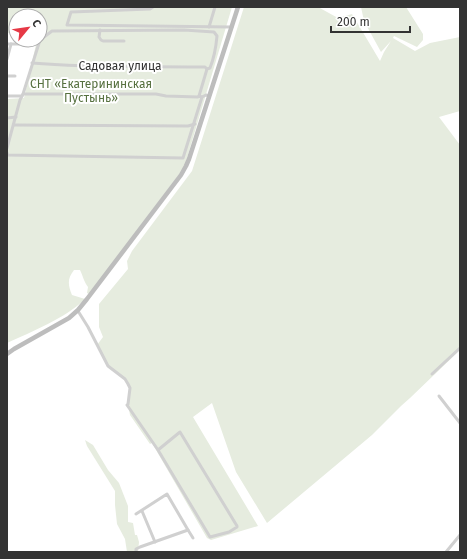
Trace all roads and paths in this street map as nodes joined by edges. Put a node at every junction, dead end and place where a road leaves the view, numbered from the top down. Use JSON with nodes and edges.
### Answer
{"nodes":[{"id":1,"x":153,"y":7,"type":"edge"},
{"id":2,"x":215,"y":7,"type":"edge"},
{"id":3,"x":238,"y":7,"type":"edge"},
{"id":4,"x":209,"y":27,"type":"junction"},
{"id":5,"x":232,"y":27,"type":"junction"},
{"id":6,"x":100,"y":30,"type":"junction"},
{"id":7,"x":48,"y":34,"type":"edge"},
{"id":8,"x":124,"y":41,"type":"dead end"},
{"id":9,"x":8,"y":48,"type":"edge"},
{"id":10,"x":37,"y":48,"type":"edge"},
{"id":11,"x":7,"y":59,"type":"edge"},
{"id":12,"x":32,"y":63,"type":"junction"},
{"id":13,"x":207,"y":69,"type":"junction"},
{"id":14,"x":7,"y":76,"type":"edge"},
{"id":15,"x":15,"y":76,"type":"dead end"},
{"id":16,"x":23,"y":95,"type":"junction"},
{"id":17,"x":7,"y":96,"type":"edge"},
{"id":18,"x":209,"y":96,"type":"junction"},
{"id":19,"x":201,"y":97,"type":"junction"},
{"id":20,"x":16,"y":117,"type":"junction"},
{"id":21,"x":7,"y":118,"type":"edge"},
{"id":22,"x":194,"y":124,"type":"junction"},
{"id":23,"x":14,"y":125,"type":"junction"},
{"id":24,"x":7,"y":148,"type":"edge"},
{"id":25,"x":7,"y":153,"type":"edge"},
{"id":26,"x":190,"y":156,"type":"junction"},
{"id":27,"x":183,"y":158,"type":"junction"},
{"id":28,"x":78,"y":311,"type":"junction"},
{"id":29,"x":460,"y":348,"type":"edge"},
{"id":30,"x":7,"y":354,"type":"edge"},
{"id":31,"x":432,"y":374,"type":"dead end"},
{"id":32,"x":439,"y":396,"type":"dead end"},
{"id":33,"x":460,"y":422,"type":"edge"},
{"id":34,"x":158,"y":450,"type":"junction"},
{"id":35,"x":142,"y":511,"type":"junction"},
{"id":36,"x":136,"y":514,"type":"dead end"},
{"id":37,"x":188,"y":530,"type":"junction"},
{"id":38,"x":460,"y":535,"type":"edge"},
{"id":39,"x":193,"y":538,"type":"dead end"},
{"id":40,"x":155,"y":542,"type":"junction"},
{"id":41,"x":136,"y":552,"type":"edge"},
{"id":42,"x":446,"y":552,"type":"edge"}],
"edges":[{"from":1,"to":4,"type":"street"},
{"from":2,"to":4,"type":"street"},
{"from":3,"to":5,"type":"main road"},
{"from":4,"to":5,"type":"street"},
{"from":5,"to":18,"type":"main road"},
{"from":6,"to":7,"type":"street"},
{"from":6,"to":8,"type":"street"},
{"from":6,"to":13,"type":"street"},
{"from":9,"to":11,"type":"street"},
{"from":10,"to":12,"type":"street"},
{"from":12,"to":13,"type":"street","name":"Садовая улица"},
{"from":12,"to":16,"type":"street"},
{"from":13,"to":19,"type":"street"},
{"from":14,"to":15,"type":"street"},
{"from":16,"to":17,"type":"street"},
{"from":16,"to":19,"type":"street"},
{"from":16,"to":20,"type":"street"},
{"from":18,"to":19,"type":"street"},
{"from":18,"to":26,"type":"main road"},
{"from":19,"to":22,"type":"street"},
{"from":20,"to":21,"type":"street"},
{"from":20,"to":23,"type":"street"},
{"from":22,"to":23,"type":"street"},
{"from":22,"to":27,"type":"street"},
{"from":23,"to":24,"type":"street"},
{"from":25,"to":27,"type":"street"},
{"from":26,"to":27,"type":"street"},
{"from":26,"to":28,"type":"main road"},
{"from":28,"to":30,"type":"main road"},
{"from":28,"to":34,"type":"street"},
{"from":29,"to":31,"type":"street"},
{"from":32,"to":33,"type":"street"},
{"from":34,"to":34,"type":"street"},
{"from":35,"to":36,"type":"street"},
{"from":35,"to":37,"type":"street"},
{"from":35,"to":40,"type":"street"},
{"from":37,"to":39,"type":"street"},
{"from":37,"to":40,"type":"street"},
{"from":38,"to":42,"type":"street"},
{"from":40,"to":41,"type":"street"}]}
